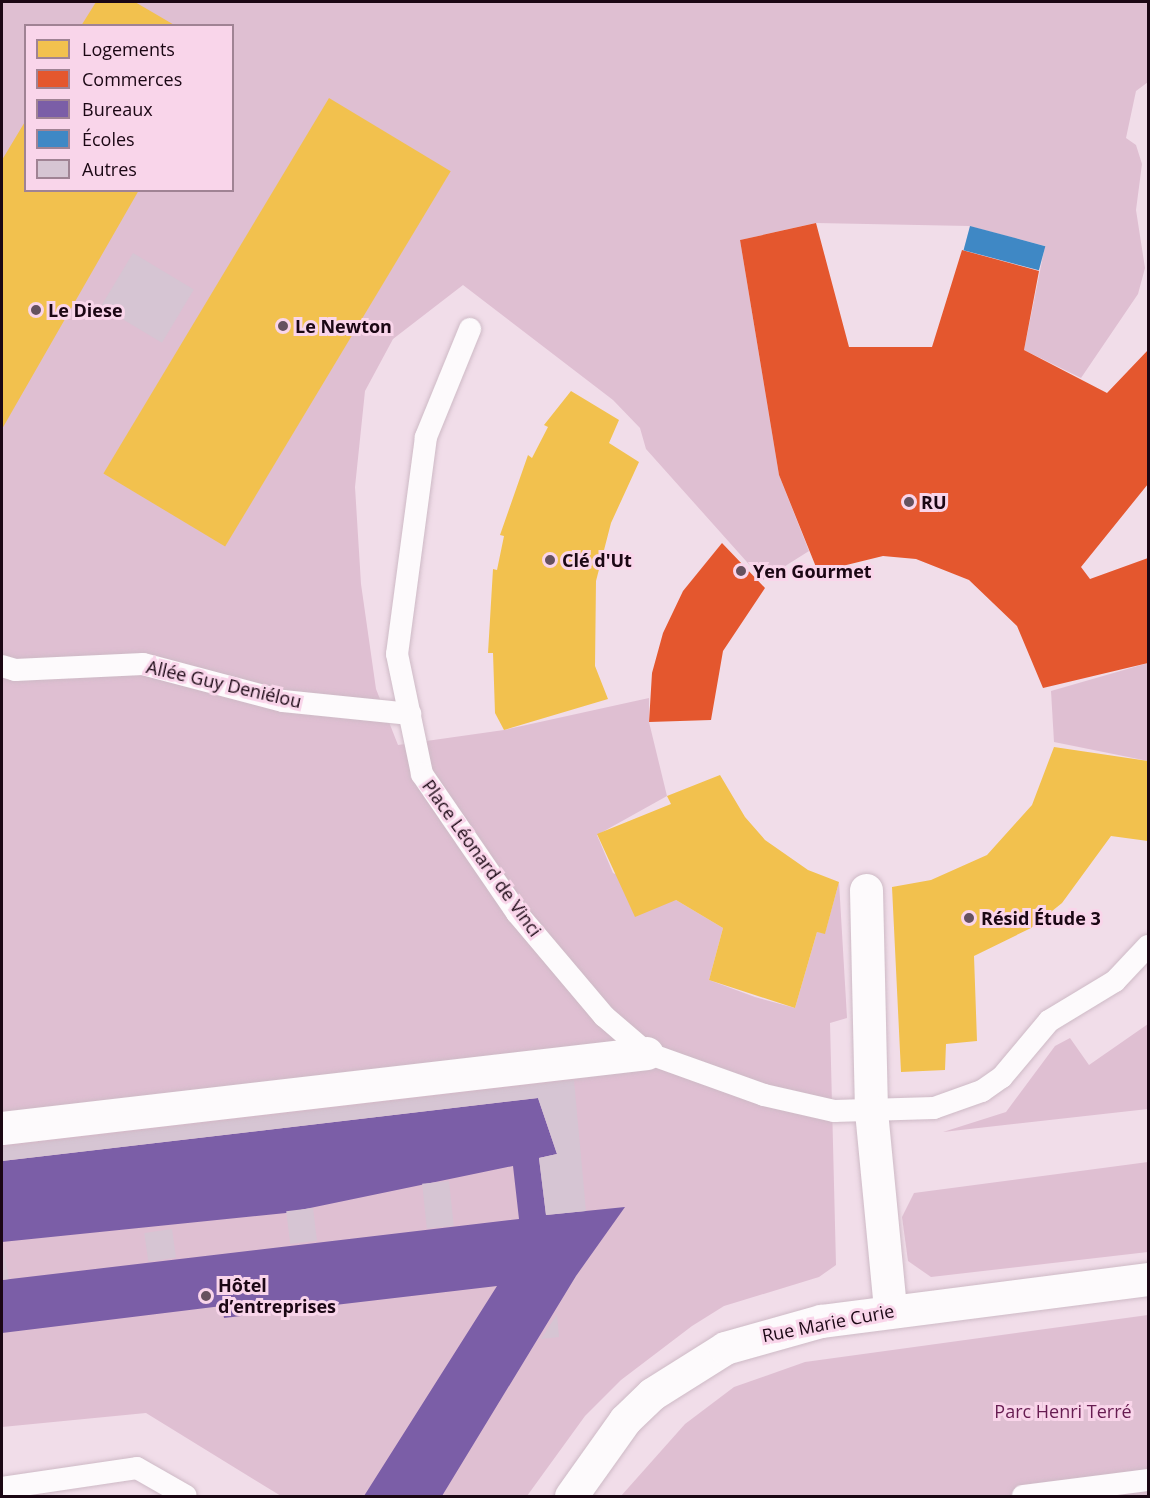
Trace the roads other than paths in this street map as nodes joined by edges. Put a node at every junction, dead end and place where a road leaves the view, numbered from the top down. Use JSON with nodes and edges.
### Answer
{"nodes":[{"id":1,"x":470,"y":329,"type":"dead end"},
{"id":2,"x":2,"y":666,"type":"edge"},
{"id":3,"x":410,"y":714,"type":"junction"},
{"id":4,"x":866,"y":890,"type":"dead end"},
{"id":5,"x":1149,"y":946,"type":"edge"},
{"id":6,"x":647,"y":1053,"type":"junction"},
{"id":7,"x":872,"y":1111,"type":"junction"},
{"id":8,"x":2,"y":1128,"type":"edge"},
{"id":9,"x":1149,"y":1279,"type":"edge"},
{"id":10,"x":890,"y":1310,"type":"junction"},
{"id":11,"x":1149,"y":1480,"type":"edge"},
{"id":12,"x":2,"y":1488,"type":"edge"},
{"id":13,"x":186,"y":1497,"type":"edge"},
{"id":14,"x":571,"y":1497,"type":"edge"},
{"id":15,"x":1023,"y":1497,"type":"edge"}],
"edges":[{"from":1,"to":3,"type":"lane","name":"Place Léonard de Vinci"},
{"from":2,"to":3,"type":"lane","name":"Allée Guy Deniélou"},
{"from":3,"to":6,"type":"lane","name":"Place Léonard de Vinci"},
{"from":4,"to":7,"type":"street"},
{"from":5,"to":7,"type":"lane","name":"Place Léonard de Vinci"},
{"from":6,"to":7,"type":"lane","name":"Place Léonard de Vinci"},
{"from":6,"to":8,"type":"street"},
{"from":7,"to":10,"type":"street"},
{"from":9,"to":10,"type":"street","name":"Rue Marie Curie"},
{"from":10,"to":14,"type":"street","name":"Rue Marie Curie"},
{"from":11,"to":15,"type":"lane"},
{"from":12,"to":13,"type":"lane"}]}
